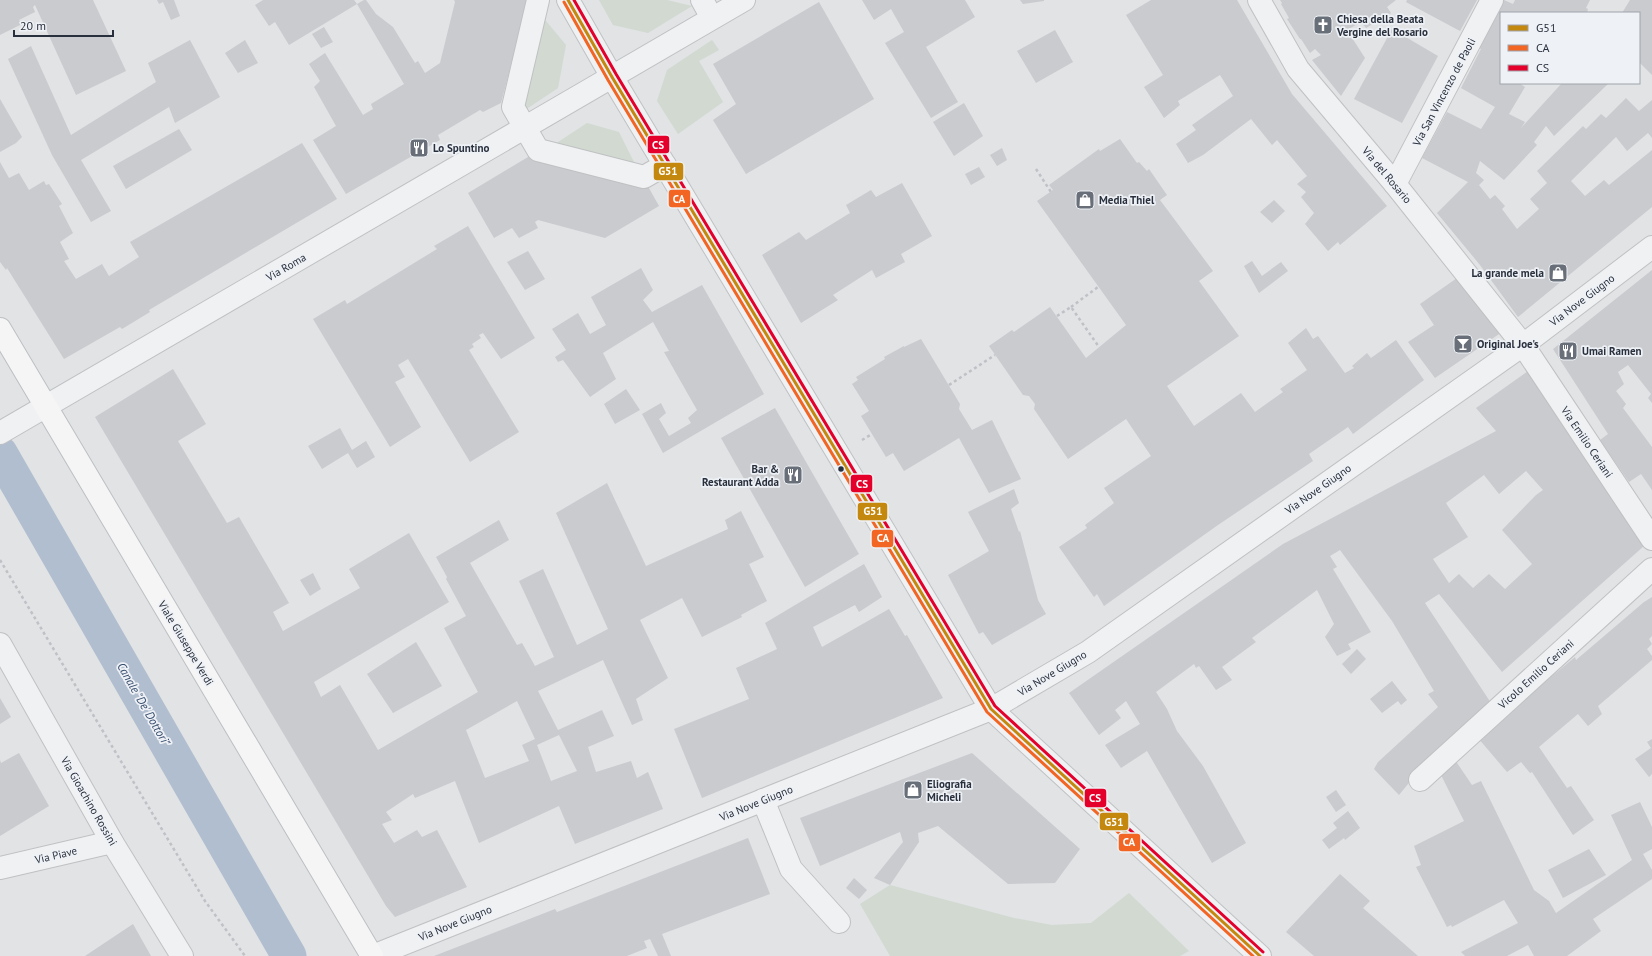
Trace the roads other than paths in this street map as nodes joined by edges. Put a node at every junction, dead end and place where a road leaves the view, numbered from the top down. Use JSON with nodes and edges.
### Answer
{"nodes":[{"id":1,"x":538,"y":0,"type":"edge"},
{"id":2,"x":568,"y":0,"type":"edge"},
{"id":3,"x":702,"y":0,"type":"edge"},
{"id":4,"x":744,"y":0,"type":"edge"},
{"id":5,"x":1259,"y":0,"type":"edge"},
{"id":6,"x":1492,"y":0,"type":"edge"},
{"id":7,"x":712,"y":18,"type":"junction"},
{"id":8,"x":612,"y":77,"type":"junction"},
{"id":9,"x":525,"y":128,"type":"junction"},
{"id":10,"x":665,"y":165,"type":"junction"},
{"id":11,"x":1395,"y":184,"type":"junction"},
{"id":12,"x":1652,"y":247,"type":"edge"},
{"id":13,"x":0,"y":329,"type":"edge"},
{"id":14,"x":1523,"y":345,"type":"junction"},
{"id":15,"x":46,"y":407,"type":"junction"},
{"id":16,"x":5,"y":430,"type":"edge"},
{"id":17,"x":1652,"y":540,"type":"edge"},
{"id":18,"x":1652,"y":569,"type":"edge"},
{"id":19,"x":0,"y":644,"type":"edge"},
{"id":20,"x":991,"y":710,"type":"junction"},
{"id":21,"x":1420,"y":780,"type":"dead end"},
{"id":22,"x":763,"y":800,"type":"junction"},
{"id":23,"x":112,"y":842,"type":"junction"},
{"id":24,"x":0,"y":868,"type":"edge"},
{"id":25,"x":840,"y":922,"type":"dead end"},
{"id":26,"x":182,"y":956,"type":"edge"},
{"id":27,"x":372,"y":956,"type":"edge"},
{"id":28,"x":1260,"y":956,"type":"edge"}],
"edges":[{"from":1,"to":9,"type":"street"},
{"from":2,"to":8,"type":"street"},
{"from":3,"to":7,"type":"street"},
{"from":4,"to":7,"type":"street"},
{"from":5,"to":11,"type":"street","name":"Via del Rosario"},
{"from":6,"to":11,"type":"street","name":"Via San Vincenzo de Paoli"},
{"from":7,"to":8,"type":"street","name":"Via Roma"},
{"from":8,"to":9,"type":"street","name":"Via Roma"},
{"from":8,"to":10,"type":"street"},
{"from":9,"to":10,"type":"street"},
{"from":9,"to":15,"type":"street","name":"Via Roma"},
{"from":10,"to":20,"type":"street"},
{"from":11,"to":14,"type":"street","name":"Via del Rosario"},
{"from":12,"to":14,"type":"street","name":"Via Nove Giugno"},
{"from":13,"to":15,"type":"main road","name":"Viale Giuseppe Verdi"},
{"from":14,"to":17,"type":"street","name":"Via Emilio Ceriani"},
{"from":14,"to":20,"type":"street","name":"Via Nove Giugno"},
{"from":15,"to":16,"type":"street","name":"Via Roma"},
{"from":15,"to":27,"type":"main road","name":"Viale Giuseppe Verdi"},
{"from":18,"to":21,"type":"street","name":"Vicolo Emilio Ceriani"},
{"from":19,"to":23,"type":"street","name":"Via Gioachino Rossini"},
{"from":20,"to":22,"type":"street","name":"Via Nove Giugno"},
{"from":20,"to":28,"type":"street"},
{"from":22,"to":25,"type":"street"},
{"from":22,"to":27,"type":"street","name":"Via Nove Giugno"},
{"from":23,"to":24,"type":"street","name":"Via Piave"},
{"from":23,"to":26,"type":"street","name":"Via Gioachino Rossini"}]}
